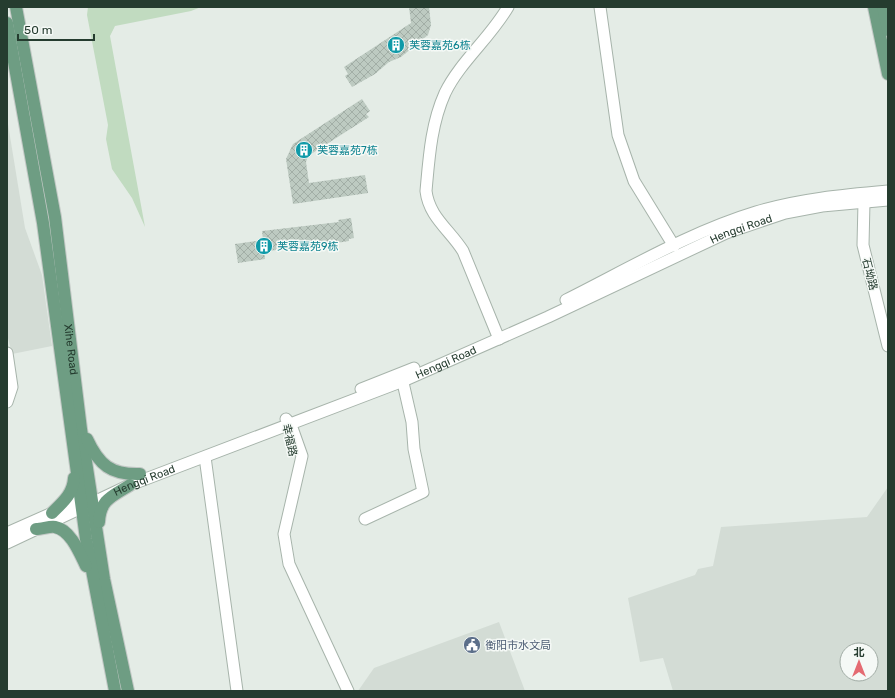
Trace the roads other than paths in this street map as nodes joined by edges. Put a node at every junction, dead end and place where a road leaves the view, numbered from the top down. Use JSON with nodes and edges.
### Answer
{"nodes":[{"id":1,"x":16,"y":7,"type":"edge"},
{"id":2,"x":508,"y":7,"type":"edge"},
{"id":3,"x":600,"y":7,"type":"edge"},
{"id":4,"x":874,"y":7,"type":"edge"},
{"id":5,"x":883,"y":7,"type":"edge"},
{"id":6,"x":7,"y":23,"type":"edge"},
{"id":7,"x":888,"y":30,"type":"edge"},
{"id":8,"x":888,"y":74,"type":"edge"},
{"id":9,"x":888,"y":191,"type":"edge"},
{"id":10,"x":888,"y":200,"type":"edge"},
{"id":11,"x":864,"y":202,"type":"junction"},
{"id":12,"x":674,"y":246,"type":"junction"},
{"id":13,"x":498,"y":336,"type":"junction"},
{"id":14,"x":888,"y":346,"type":"edge"},
{"id":15,"x":7,"y":353,"type":"edge"},
{"id":16,"x":402,"y":378,"type":"junction"},
{"id":17,"x":7,"y":402,"type":"edge"},
{"id":18,"x":287,"y":423,"type":"junction"},
{"id":19,"x":81,"y":428,"type":"junction"},
{"id":20,"x":205,"y":457,"type":"junction"},
{"id":21,"x":75,"y":458,"type":"junction"},
{"id":22,"x":140,"y":474,"type":"junction"},
{"id":23,"x":130,"y":485,"type":"junction"},
{"id":24,"x":87,"y":501,"type":"junction"},
{"id":25,"x":52,"y":513,"type":"junction"},
{"id":26,"x":365,"y":519,"type":"dead end"},
{"id":27,"x":36,"y":529,"type":"junction"},
{"id":28,"x":7,"y":533,"type":"edge"},
{"id":29,"x":98,"y":537,"type":"junction"},
{"id":30,"x":7,"y":543,"type":"edge"},
{"id":31,"x":94,"y":581,"type":"junction"},
{"id":32,"x":115,"y":691,"type":"edge"},
{"id":33,"x":128,"y":691,"type":"edge"},
{"id":34,"x":237,"y":691,"type":"edge"},
{"id":35,"x":343,"y":691,"type":"edge"},
{"id":36,"x":348,"y":691,"type":"edge"}],
"edges":[{"from":1,"to":19,"type":"main road","name":"Xihe Road"},
{"from":2,"to":13,"type":"street"},
{"from":3,"to":12,"type":"street"},
{"from":4,"to":8,"type":"main road"},
{"from":5,"to":7,"type":"main road"},
{"from":6,"to":21,"type":"main road","name":"Xihe Road"},
{"from":9,"to":12,"type":"street","name":"Hengqi Road"},
{"from":10,"to":11,"type":"street","name":"Hengqi Road"},
{"from":11,"to":13,"type":"street","name":"Hengqi Road"},
{"from":11,"to":14,"type":"street","name":"石坳路"},
{"from":12,"to":13,"type":"street","name":"Hengqi Road"},
{"from":13,"to":16,"type":"street","name":"Hengqi Road"},
{"from":15,"to":17,"type":"street"},
{"from":16,"to":18,"type":"street","name":"Hengqi Road"},
{"from":16,"to":26,"type":"street"},
{"from":18,"to":20,"type":"street","name":"Hengqi Road"},
{"from":18,"to":22,"type":"street","name":"Hengqi Road"},
{"from":18,"to":35,"type":"street","name":"幸福路"},
{"from":18,"to":36,"type":"street","name":"幸福路"},
{"from":19,"to":22,"type":"main road"},
{"from":19,"to":24,"type":"main road","name":"Xihe Road"},
{"from":20,"to":23,"type":"street","name":"Hengqi Road"},
{"from":20,"to":34,"type":"street"},
{"from":21,"to":24,"type":"main road","name":"Xihe Road"},
{"from":21,"to":25,"type":"main road"},
{"from":22,"to":24,"type":"street","name":"Hengqi Road"},
{"from":23,"to":24,"type":"street","name":"Hengqi Road"},
{"from":23,"to":29,"type":"main road"},
{"from":24,"to":25,"type":"street","name":"Hengqi Road"},
{"from":24,"to":27,"type":"street","name":"Hengqi Road"},
{"from":24,"to":29,"type":"main road","name":"Xihe Road"},
{"from":24,"to":31,"type":"main road","name":"Xihe Road"},
{"from":25,"to":28,"type":"street","name":"Hengqi Road"},
{"from":27,"to":30,"type":"street","name":"Hengqi Road"},
{"from":27,"to":31,"type":"main road"},
{"from":29,"to":33,"type":"main road","name":"Xihe Road"},
{"from":31,"to":32,"type":"main road","name":"Xihe Road"}]}
